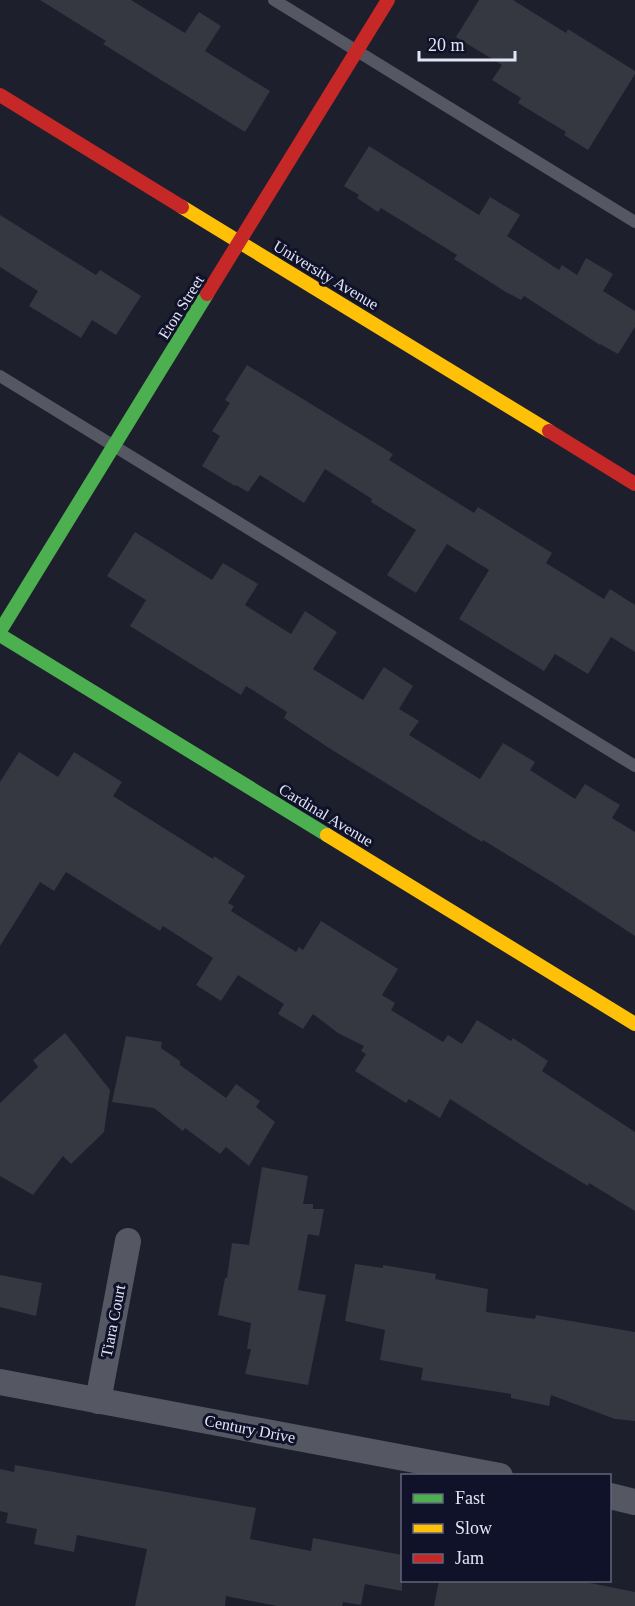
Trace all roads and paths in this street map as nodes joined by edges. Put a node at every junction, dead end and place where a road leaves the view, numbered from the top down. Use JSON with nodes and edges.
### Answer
{"nodes":[{"id":1,"x":274,"y":0,"type":"edge"},
{"id":2,"x":388,"y":0,"type":"edge"},
{"id":3,"x":357,"y":51,"type":"junction"},
{"id":4,"x":0,"y":95,"type":"edge"},
{"id":5,"x":635,"y":222,"type":"edge"},
{"id":6,"x":241,"y":243,"type":"junction"},
{"id":7,"x":0,"y":376,"type":"edge"},
{"id":8,"x":115,"y":446,"type":"junction"},
{"id":9,"x":635,"y":484,"type":"edge"},
{"id":10,"x":0,"y":633,"type":"edge"},
{"id":11,"x":635,"y":766,"type":"edge"},
{"id":12,"x":635,"y":1024,"type":"edge"},
{"id":13,"x":128,"y":1241,"type":"dead end"},
{"id":14,"x":0,"y":1382,"type":"edge"},
{"id":15,"x":98,"y":1401,"type":"junction"},
{"id":16,"x":489,"y":1474,"type":"edge"},
{"id":17,"x":611,"y":1496,"type":"edge"},
{"id":18,"x":635,"y":1502,"type":"edge"}],
"edges":[{"from":1,"to":3,"type":"lane"},
{"from":2,"to":3,"type":"street","name":"Eton Street"},
{"from":3,"to":5,"type":"lane"},
{"from":3,"to":6,"type":"street","name":"Eton Street"},
{"from":4,"to":6,"type":"street","name":"University Avenue"},
{"from":6,"to":8,"type":"street","name":"Eton Street"},
{"from":6,"to":9,"type":"street","name":"University Avenue"},
{"from":7,"to":8,"type":"lane"},
{"from":8,"to":10,"type":"street","name":"Eton Street"},
{"from":8,"to":11,"type":"lane"},
{"from":10,"to":12,"type":"street","name":"Cardinal Avenue"},
{"from":13,"to":15,"type":"street","name":"Tiara Court"},
{"from":14,"to":15,"type":"street","name":"Century Drive"},
{"from":15,"to":16,"type":"street","name":"Century Drive"},
{"from":17,"to":18,"type":"street"}]}
